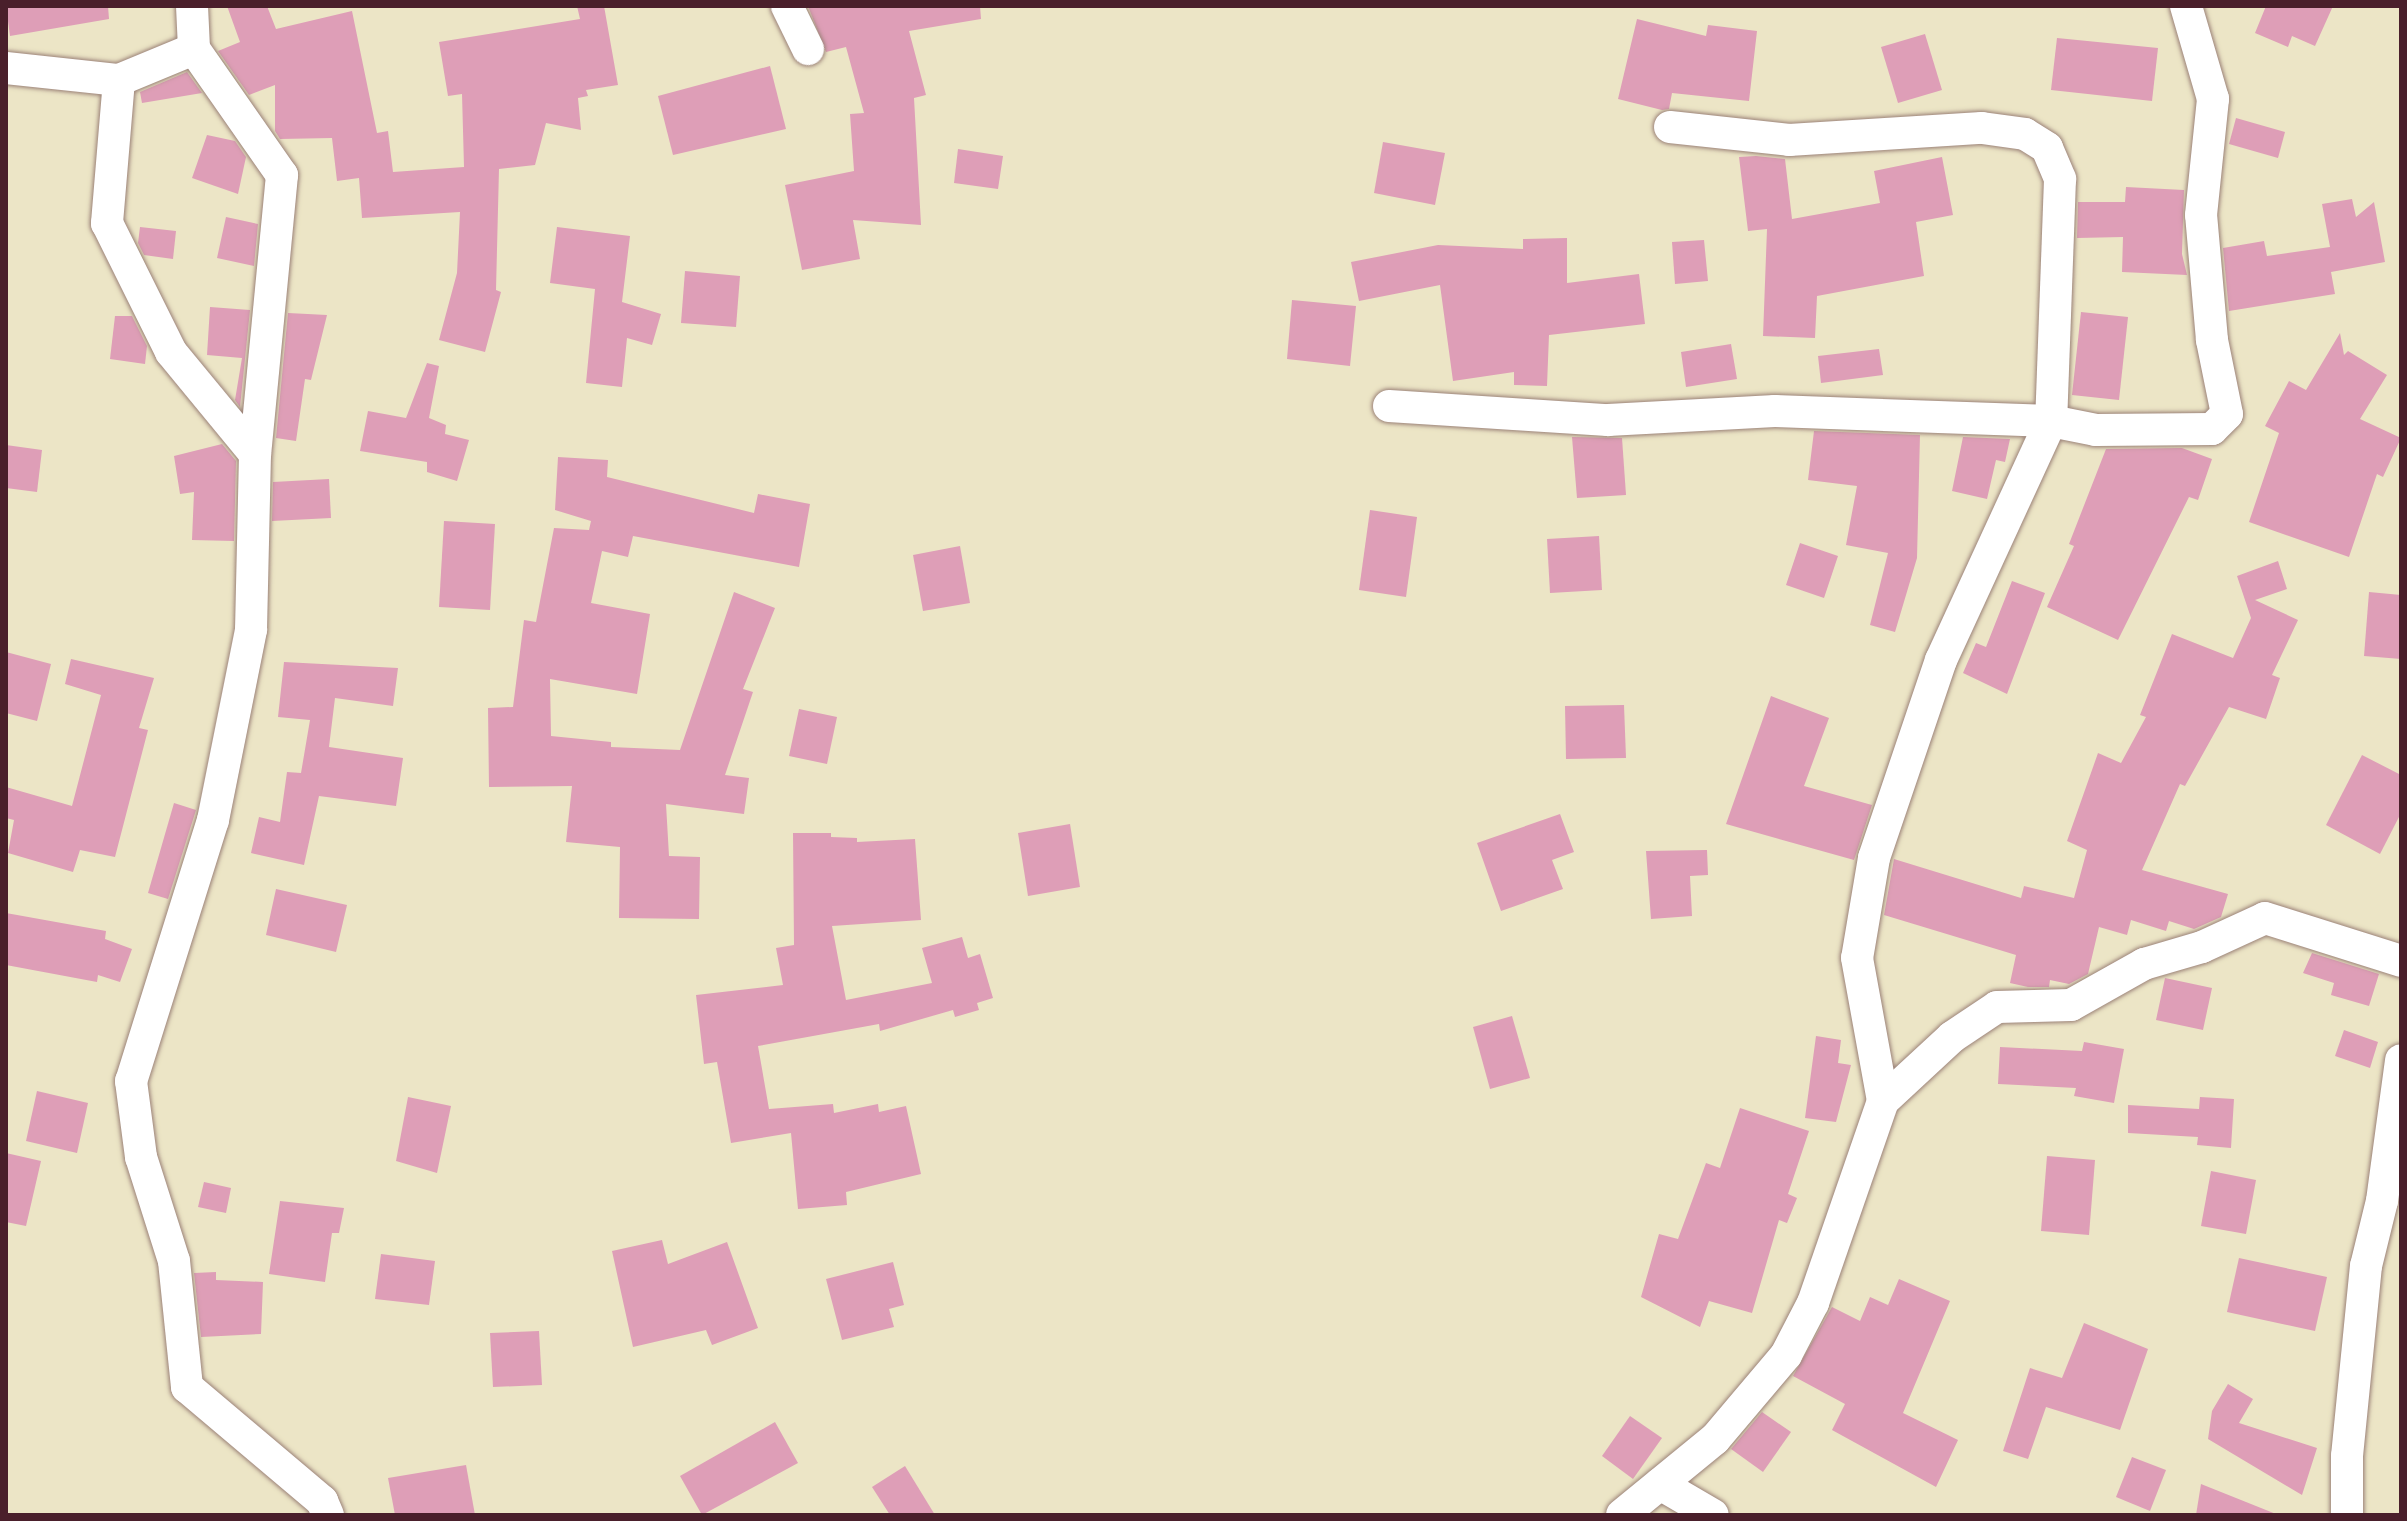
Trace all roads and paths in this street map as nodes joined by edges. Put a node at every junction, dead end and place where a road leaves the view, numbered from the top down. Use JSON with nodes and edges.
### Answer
{"nodes":[{"id":1,"x":192,"y":6,"type":"edge"},
{"id":2,"x":787,"y":6,"type":"edge"},
{"id":3,"x":2186,"y":6,"type":"edge"},
{"id":4,"x":194,"y":49,"type":"junction"},
{"id":5,"x":808,"y":49,"type":"dead end"},
{"id":6,"x":6,"y":68,"type":"edge"},
{"id":7,"x":119,"y":80,"type":"junction"},
{"id":8,"x":1670,"y":127,"type":"dead end"},
{"id":9,"x":1389,"y":406,"type":"dead end"},
{"id":10,"x":2051,"y":421,"type":"junction"},
{"id":11,"x":255,"y":454,"type":"junction"},
{"id":12,"x":2401,"y":961,"type":"edge"},
{"id":13,"x":2401,"y":1060,"type":"edge"},
{"id":14,"x":1883,"y":1101,"type":"junction"},
{"id":15,"x":2392,"y":1204,"type":"edge"},
{"id":16,"x":1660,"y":1484,"type":"junction"},
{"id":17,"x":328,"y":1515,"type":"edge"},
{"id":18,"x":1622,"y":1515,"type":"edge"},
{"id":19,"x":1713,"y":1515,"type":"edge"},
{"id":20,"x":2347,"y":1515,"type":"edge"}],
"edges":[{"from":1,"to":4,"type":"street"},
{"from":2,"to":5,"type":"street"},
{"from":3,"to":10,"type":"street"},
{"from":4,"to":7,"type":"street"},
{"from":4,"to":11,"type":"street"},
{"from":6,"to":7,"type":"street"},
{"from":7,"to":11,"type":"street"},
{"from":8,"to":10,"type":"street"},
{"from":9,"to":10,"type":"street"},
{"from":10,"to":14,"type":"street"},
{"from":11,"to":17,"type":"street"},
{"from":12,"to":14,"type":"street"},
{"from":13,"to":15,"type":"street"},
{"from":14,"to":16,"type":"street"},
{"from":15,"to":20,"type":"street"},
{"from":16,"to":18,"type":"street"},
{"from":16,"to":19,"type":"street"}]}
